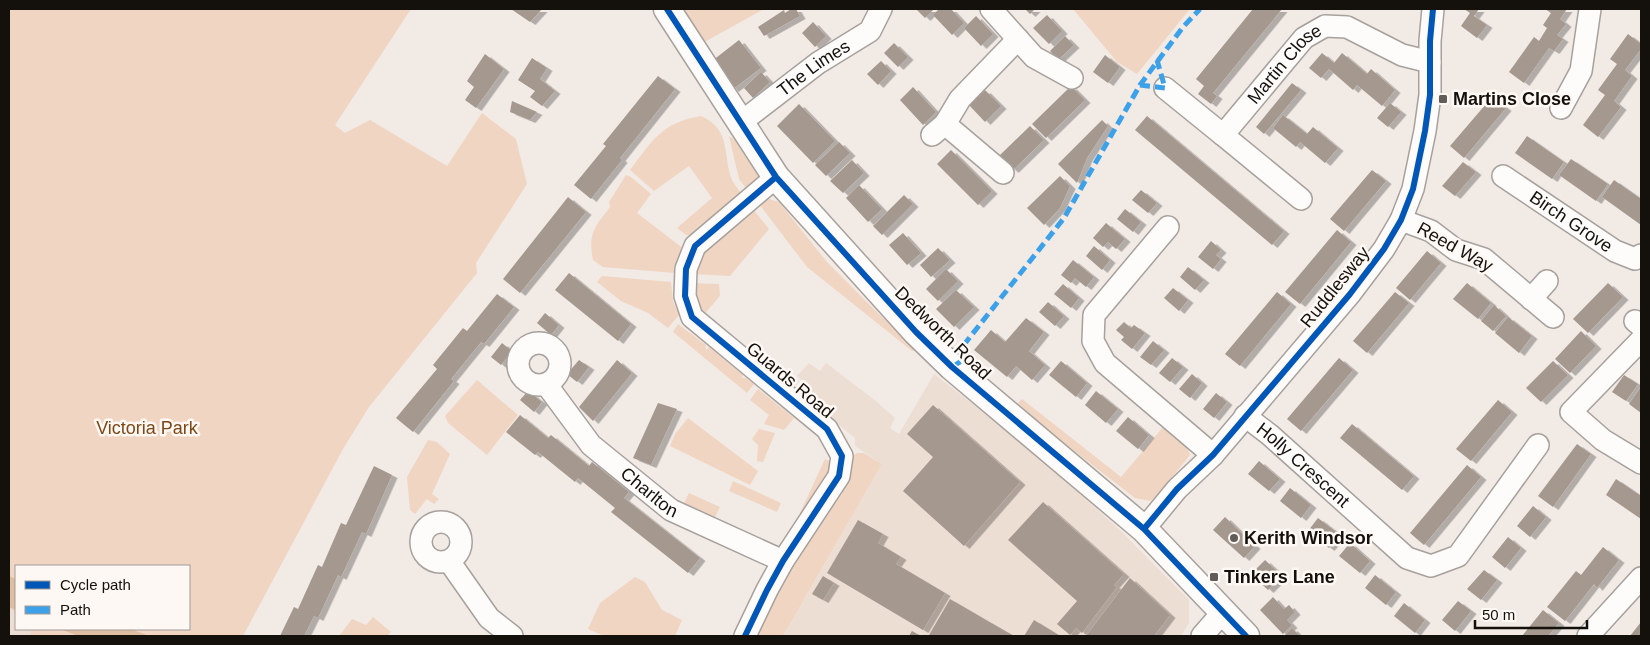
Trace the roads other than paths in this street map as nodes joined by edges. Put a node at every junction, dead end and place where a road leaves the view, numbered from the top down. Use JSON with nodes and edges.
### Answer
{"nodes":[{"id":1,"x":667,"y":9,"type":"edge"},
{"id":2,"x":881,"y":9,"type":"edge"},
{"id":3,"x":991,"y":9,"type":"edge"},
{"id":4,"x":1433,"y":9,"type":"edge"},
{"id":5,"x":1590,"y":9,"type":"edge"},
{"id":6,"x":1018,"y":39,"type":"junction"},
{"id":7,"x":1430,"y":62,"type":"junction"},
{"id":8,"x":1072,"y":78,"type":"dead end"},
{"id":9,"x":1165,"y":88,"type":"dead end"},
{"id":10,"x":1561,"y":100,"type":"dead end"},
{"id":11,"x":740,"y":123,"type":"junction"},
{"id":12,"x":1222,"y":135,"type":"junction"},
{"id":13,"x":1003,"y":174,"type":"dead end"},
{"id":14,"x":1503,"y":176,"type":"dead end"},
{"id":15,"x":776,"y":177,"type":"junction"},
{"id":16,"x":1296,"y":190,"type":"dead end"},
{"id":17,"x":1401,"y":220,"type":"junction"},
{"id":18,"x":1166,"y":237,"type":"dead end"},
{"id":19,"x":1641,"y":255,"type":"edge"},
{"id":20,"x":1547,"y":281,"type":"dead end"},
{"id":21,"x":1531,"y":299,"type":"junction"},
{"id":22,"x":1553,"y":317,"type":"dead end"},
{"id":23,"x":1639,"y":329,"type":"edge"},
{"id":24,"x":546,"y":384,"type":"dead end"},
{"id":25,"x":1245,"y":416,"type":"junction"},
{"id":26,"x":1530,"y":450,"type":"dead end"},
{"id":27,"x":1213,"y":455,"type":"junction"},
{"id":28,"x":1641,"y":463,"type":"edge"},
{"id":29,"x":1144,"y":529,"type":"junction"},
{"id":30,"x":449,"y":561,"type":"dead end"},
{"id":31,"x":783,"y":562,"type":"junction"},
{"id":32,"x":1641,"y":578,"type":"edge"},
{"id":33,"x":1223,"y":612,"type":"junction"},
{"id":34,"x":512,"y":636,"type":"edge"},
{"id":35,"x":745,"y":636,"type":"edge"},
{"id":36,"x":1202,"y":636,"type":"edge"},
{"id":37,"x":1246,"y":636,"type":"edge"},
{"id":38,"x":1588,"y":636,"type":"edge"}],
"edges":[{"from":1,"to":11,"type":"main road","name":"Dedworth Road"},
{"from":2,"to":11,"type":"street","name":"The Limes"},
{"from":3,"to":6,"type":"street"},
{"from":4,"to":7,"type":"street","name":"Ruddlesway"},
{"from":5,"to":10,"type":"street"},
{"from":6,"to":8,"type":"street"},
{"from":6,"to":13,"type":"street"},
{"from":7,"to":12,"type":"street","name":"Martin Close"},
{"from":7,"to":17,"type":"street","name":"Ruddlesway"},
{"from":9,"to":12,"type":"street"},
{"from":11,"to":15,"type":"main road","name":"Dedworth Road"},
{"from":12,"to":16,"type":"street"},
{"from":14,"to":19,"type":"street","name":"Birch Grove"},
{"from":15,"to":29,"type":"main road","name":"Dedworth Road"},
{"from":15,"to":31,"type":"street","name":"Guards Road"},
{"from":17,"to":21,"type":"street","name":"Reed Way"},
{"from":17,"to":25,"type":"street","name":"Ruddlesway"},
{"from":18,"to":27,"type":"street"},
{"from":20,"to":21,"type":"street"},
{"from":21,"to":22,"type":"street","name":"Reed Way"},
{"from":23,"to":28,"type":"street"},
{"from":24,"to":31,"type":"street","name":"Charlton"},
{"from":25,"to":26,"type":"street","name":"Holly Crescent"},
{"from":25,"to":27,"type":"street","name":"Ruddlesway"},
{"from":27,"to":29,"type":"street","name":"Ruddlesway"},
{"from":29,"to":33,"type":"main road","name":"Dedworth Road"},
{"from":30,"to":34,"type":"street"},
{"from":31,"to":35,"type":"street","name":"Guards Road"},
{"from":32,"to":38,"type":"street"},
{"from":33,"to":36,"type":"street"},
{"from":33,"to":37,"type":"main road","name":"Dedworth Road"}]}
